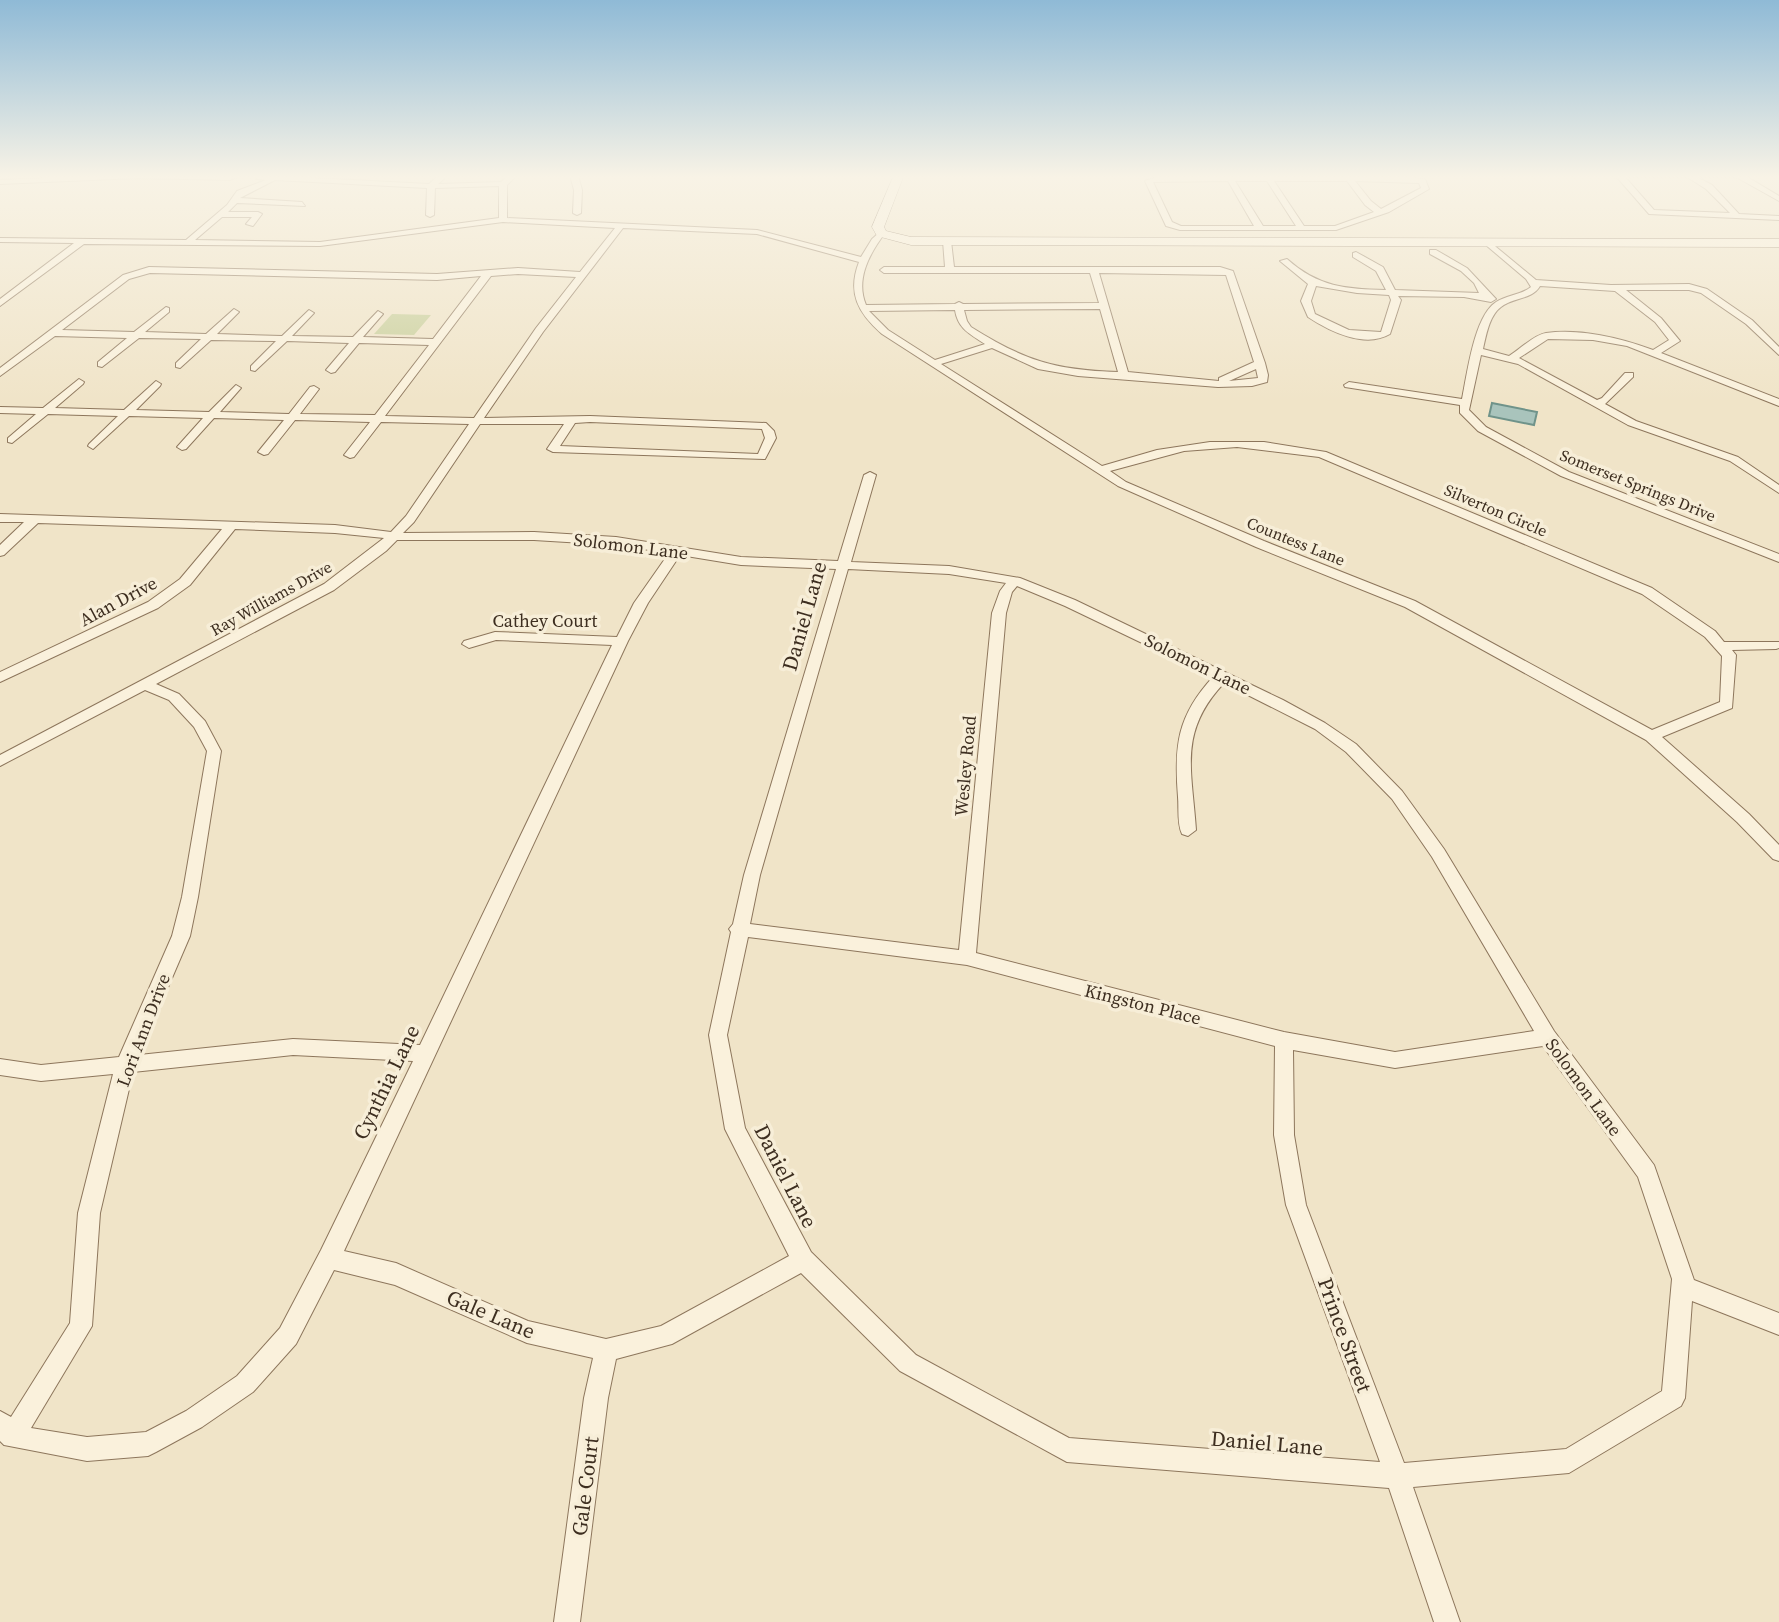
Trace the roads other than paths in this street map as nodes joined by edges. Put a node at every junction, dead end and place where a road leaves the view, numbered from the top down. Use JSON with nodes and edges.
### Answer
{"nodes":[{"id":1,"x":69,"y":251,"type":"edge"},
{"id":2,"x":600,"y":251,"type":"edge"},
{"id":3,"x":825,"y":251,"type":"edge"},
{"id":4,"x":868,"y":251,"type":"edge"},
{"id":5,"x":948,"y":251,"type":"edge"},
{"id":6,"x":1498,"y":251,"type":"edge"},
{"id":7,"x":1433,"y":252,"type":"dead end"},
{"id":8,"x":1356,"y":255,"type":"dead end"},
{"id":9,"x":864,"y":260,"type":"junction"},
{"id":10,"x":1284,"y":261,"type":"dead end"},
{"id":11,"x":884,"y":270,"type":"dead end"},
{"id":12,"x":950,"y":270,"type":"junction"},
{"id":13,"x":1094,"y":270,"type":"junction"},
{"id":14,"x":487,"y":275,"type":"junction"},
{"id":15,"x":581,"y":275,"type":"junction"},
{"id":16,"x":1313,"y":283,"type":"junction"},
{"id":17,"x":1534,"y":283,"type":"junction"},
{"id":18,"x":1616,"y":288,"type":"junction"},
{"id":19,"x":1393,"y":293,"type":"junction"},
{"id":20,"x":1485,"y":296,"type":"junction"},
{"id":21,"x":0,"y":303,"type":"edge"},
{"id":22,"x":1504,"y":303,"type":"junction"},
{"id":23,"x":960,"y":305,"type":"junction"},
{"id":24,"x":1104,"y":306,"type":"junction"},
{"id":25,"x":862,"y":308,"type":"junction"},
{"id":26,"x":166,"y":310,"type":"dead end"},
{"id":27,"x":234,"y":312,"type":"dead end"},
{"id":28,"x":309,"y":313,"type":"dead end"},
{"id":29,"x":379,"y":314,"type":"dead end"},
{"id":30,"x":50,"y":333,"type":"junction"},
{"id":31,"x":136,"y":336,"type":"junction"},
{"id":32,"x":209,"y":337,"type":"junction"},
{"id":33,"x":284,"y":338,"type":"junction"},
{"id":34,"x":357,"y":340,"type":"junction"},
{"id":35,"x":437,"y":342,"type":"junction"},
{"id":36,"x":992,"y":345,"type":"junction"},
{"id":37,"x":1479,"y":351,"type":"junction"},
{"id":38,"x":1779,"y":352,"type":"edge"},
{"id":39,"x":1653,"y":354,"type":"junction"},
{"id":40,"x":1513,"y":358,"type":"junction"},
{"id":41,"x":934,"y":363,"type":"junction"},
{"id":42,"x":1260,"y":363,"type":"junction"},
{"id":43,"x":102,"y":364,"type":"dead end"},
{"id":44,"x":180,"y":365,"type":"dead end"},
{"id":45,"x":255,"y":368,"type":"dead end"},
{"id":46,"x":331,"y":370,"type":"dead end"},
{"id":47,"x":0,"y":373,"type":"edge"},
{"id":48,"x":1124,"y":375,"type":"junction"},
{"id":49,"x":1629,"y":375,"type":"dead end"},
{"id":50,"x":1214,"y":382,"type":"junction"},
{"id":51,"x":79,"y":383,"type":"dead end"},
{"id":52,"x":156,"y":384,"type":"dead end"},
{"id":53,"x":1349,"y":385,"type":"dead end"},
{"id":54,"x":236,"y":388,"type":"dead end"},
{"id":55,"x":314,"y":389,"type":"dead end"},
{"id":56,"x":1466,"y":403,"type":"junction"},
{"id":57,"x":1779,"y":403,"type":"edge"},
{"id":58,"x":1596,"y":404,"type":"junction"},
{"id":59,"x":0,"y":410,"type":"edge"},
{"id":60,"x":46,"y":411,"type":"junction"},
{"id":61,"x":127,"y":413,"type":"junction"},
{"id":62,"x":212,"y":415,"type":"junction"},
{"id":63,"x":292,"y":417,"type":"junction"},
{"id":64,"x":378,"y":419,"type":"junction"},
{"id":65,"x":572,"y":420,"type":"junction"},
{"id":66,"x":477,"y":421,"type":"junction"},
{"id":67,"x":12,"y":440,"type":"dead end"},
{"id":68,"x":93,"y":446,"type":"dead end"},
{"id":69,"x":182,"y":447,"type":"dead end"},
{"id":70,"x":264,"y":452,"type":"dead end"},
{"id":71,"x":350,"y":455,"type":"dead end"},
{"id":72,"x":1102,"y":470,"type":"junction"},
{"id":73,"x":870,"y":475,"type":"dead end"},
{"id":74,"x":1779,"y":490,"type":"edge"},
{"id":75,"x":0,"y":518,"type":"edge"},
{"id":76,"x":35,"y":519,"type":"junction"},
{"id":77,"x":232,"y":526,"type":"junction"},
{"id":78,"x":395,"y":536,"type":"junction"},
{"id":79,"x":677,"y":551,"type":"junction"},
{"id":80,"x":0,"y":552,"type":"edge"},
{"id":81,"x":1779,"y":558,"type":"edge"},
{"id":82,"x":843,"y":567,"type":"junction"},
{"id":83,"x":1015,"y":581,"type":"junction"},
{"id":84,"x":621,"y":641,"type":"junction"},
{"id":85,"x":469,"y":644,"type":"dead end"},
{"id":86,"x":1776,"y":645,"type":"dead end"},
{"id":87,"x":1720,"y":646,"type":"junction"},
{"id":88,"x":1222,"y":676,"type":"junction"},
{"id":89,"x":0,"y":678,"type":"edge"},
{"id":90,"x":142,"y":684,"type":"junction"},
{"id":91,"x":1651,"y":736,"type":"junction"},
{"id":92,"x":0,"y":761,"type":"edge"},
{"id":93,"x":1188,"y":830,"type":"dead end"},
{"id":94,"x":1779,"y":855,"type":"edge"},
{"id":95,"x":738,"y":929,"type":"junction"},
{"id":96,"x":967,"y":958,"type":"junction"},
{"id":97,"x":1547,"y":1037,"type":"junction"},
{"id":98,"x":1284,"y":1040,"type":"junction"},
{"id":99,"x":425,"y":1053,"type":"junction"},
{"id":100,"x":125,"y":1065,"type":"junction"},
{"id":101,"x":0,"y":1067,"type":"edge"},
{"id":102,"x":329,"y":1258,"type":"junction"},
{"id":103,"x":803,"y":1259,"type":"junction"},
{"id":104,"x":1682,"y":1286,"type":"junction"},
{"id":105,"x":1779,"y":1324,"type":"edge"},
{"id":106,"x":606,"y":1350,"type":"junction"},
{"id":107,"x":6,"y":1430,"type":"edge"},
{"id":108,"x":1397,"y":1476,"type":"junction"},
{"id":109,"x":567,"y":1622,"type":"edge"},
{"id":110,"x":1447,"y":1622,"type":"edge"}],
"edges":[{"from":1,"to":21,"type":"street"},
{"from":2,"to":15,"type":"street","name":"Ray Williams Drive"},
{"from":3,"to":9,"type":"street"},
{"from":4,"to":9,"type":"street"},
{"from":5,"to":12,"type":"street"},
{"from":6,"to":17,"type":"street"},
{"from":7,"to":20,"type":"street"},
{"from":8,"to":19,"type":"street"},
{"from":9,"to":25,"type":"street"},
{"from":10,"to":16,"type":"street"},
{"from":11,"to":12,"type":"street"},
{"from":12,"to":13,"type":"street"},
{"from":13,"to":24,"type":"street"},
{"from":13,"to":42,"type":"street"},
{"from":14,"to":15,"type":"street"},
{"from":14,"to":30,"type":"street"},
{"from":14,"to":35,"type":"street"},
{"from":15,"to":66,"type":"street","name":"Ray Williams Drive"},
{"from":16,"to":19,"type":"street"},
{"from":16,"to":19,"type":"street"},
{"from":17,"to":18,"type":"street"},
{"from":17,"to":22,"type":"street"},
{"from":18,"to":38,"type":"street"},
{"from":18,"to":39,"type":"street"},
{"from":19,"to":20,"type":"street"},
{"from":20,"to":22,"type":"street"},
{"from":22,"to":37,"type":"street"},
{"from":23,"to":24,"type":"street"},
{"from":23,"to":25,"type":"street"},
{"from":23,"to":36,"type":"street"},
{"from":24,"to":48,"type":"street"},
{"from":25,"to":41,"type":"street","name":"Countess Lane"},
{"from":26,"to":31,"type":"street"},
{"from":27,"to":32,"type":"street"},
{"from":28,"to":33,"type":"street"},
{"from":29,"to":34,"type":"street"},
{"from":30,"to":31,"type":"street"},
{"from":30,"to":47,"type":"street"},
{"from":31,"to":32,"type":"street"},
{"from":31,"to":43,"type":"street"},
{"from":32,"to":33,"type":"street"},
{"from":32,"to":44,"type":"street"},
{"from":33,"to":34,"type":"street"},
{"from":33,"to":45,"type":"street"},
{"from":34,"to":35,"type":"street"},
{"from":34,"to":46,"type":"street"},
{"from":35,"to":64,"type":"street"},
{"from":36,"to":41,"type":"street"},
{"from":36,"to":48,"type":"street"},
{"from":37,"to":40,"type":"street"},
{"from":37,"to":56,"type":"street"},
{"from":39,"to":40,"type":"street"},
{"from":39,"to":57,"type":"street"},
{"from":40,"to":58,"type":"street"},
{"from":41,"to":72,"type":"street","name":"Countess Lane"},
{"from":42,"to":50,"type":"street"},
{"from":42,"to":50,"type":"street"},
{"from":48,"to":50,"type":"street"},
{"from":49,"to":58,"type":"street"},
{"from":51,"to":60,"type":"street"},
{"from":52,"to":61,"type":"street"},
{"from":53,"to":56,"type":"street"},
{"from":54,"to":62,"type":"street"},
{"from":55,"to":63,"type":"street"},
{"from":56,"to":81,"type":"street","name":"Somerset Springs Drive"},
{"from":58,"to":74,"type":"street"},
{"from":59,"to":60,"type":"street"},
{"from":60,"to":61,"type":"street"},
{"from":60,"to":67,"type":"street"},
{"from":61,"to":62,"type":"street"},
{"from":61,"to":68,"type":"street"},
{"from":62,"to":63,"type":"street"},
{"from":62,"to":69,"type":"street"},
{"from":63,"to":64,"type":"street"},
{"from":63,"to":70,"type":"street"},
{"from":64,"to":66,"type":"street"},
{"from":64,"to":71,"type":"street"},
{"from":65,"to":65,"type":"street"},
{"from":65,"to":66,"type":"street"},
{"from":66,"to":78,"type":"street","name":"Ray Williams Drive"},
{"from":72,"to":87,"type":"street","name":"Silverton Circle"},
{"from":72,"to":91,"type":"street","name":"Countess Lane"},
{"from":73,"to":82,"type":"street","name":"Daniel Lane"},
{"from":75,"to":76,"type":"street","name":"Solomon Lane"},
{"from":76,"to":77,"type":"street","name":"Solomon Lane"},
{"from":76,"to":80,"type":"street"},
{"from":77,"to":78,"type":"street","name":"Solomon Lane"},
{"from":77,"to":89,"type":"street","name":"Alan Drive"},
{"from":78,"to":79,"type":"street","name":"Solomon Lane"},
{"from":78,"to":90,"type":"street","name":"Ray Williams Drive"},
{"from":79,"to":82,"type":"street","name":"Solomon Lane"},
{"from":79,"to":84,"type":"street","name":"Cynthia Lane"},
{"from":82,"to":83,"type":"street","name":"Solomon Lane"},
{"from":82,"to":95,"type":"street","name":"Daniel Lane"},
{"from":83,"to":88,"type":"street","name":"Solomon Lane"},
{"from":83,"to":96,"type":"street","name":"Wesley Road"},
{"from":84,"to":85,"type":"street","name":"Cathey Court"},
{"from":84,"to":99,"type":"street","name":"Cynthia Lane"},
{"from":86,"to":87,"type":"street"},
{"from":87,"to":91,"type":"street"},
{"from":88,"to":93,"type":"street"},
{"from":88,"to":97,"type":"street","name":"Solomon Lane"},
{"from":90,"to":92,"type":"street","name":"Ray Williams Drive"},
{"from":90,"to":100,"type":"street","name":"Lori Ann Drive"},
{"from":91,"to":94,"type":"street","name":"Countess Lane"},
{"from":95,"to":96,"type":"street","name":"Kingston Place"},
{"from":95,"to":103,"type":"street","name":"Daniel Lane"},
{"from":96,"to":98,"type":"street","name":"Kingston Place"},
{"from":97,"to":98,"type":"street","name":"Kingston Place"},
{"from":97,"to":104,"type":"street","name":"Solomon Lane"},
{"from":98,"to":108,"type":"street","name":"Prince Street"},
{"from":99,"to":100,"type":"street"},
{"from":99,"to":102,"type":"street","name":"Cynthia Lane"},
{"from":100,"to":101,"type":"street"},
{"from":100,"to":107,"type":"street","name":"Lori Ann Drive"},
{"from":102,"to":106,"type":"street","name":"Gale Lane"},
{"from":102,"to":107,"type":"street","name":"Cynthia Lane"},
{"from":103,"to":106,"type":"street","name":"Gale Lane"},
{"from":103,"to":108,"type":"street","name":"Daniel Lane"},
{"from":104,"to":105,"type":"street"},
{"from":104,"to":108,"type":"street","name":"Solomon Lane"},
{"from":106,"to":109,"type":"street","name":"Gale Court"},
{"from":108,"to":110,"type":"street","name":"Prince Street"}]}
